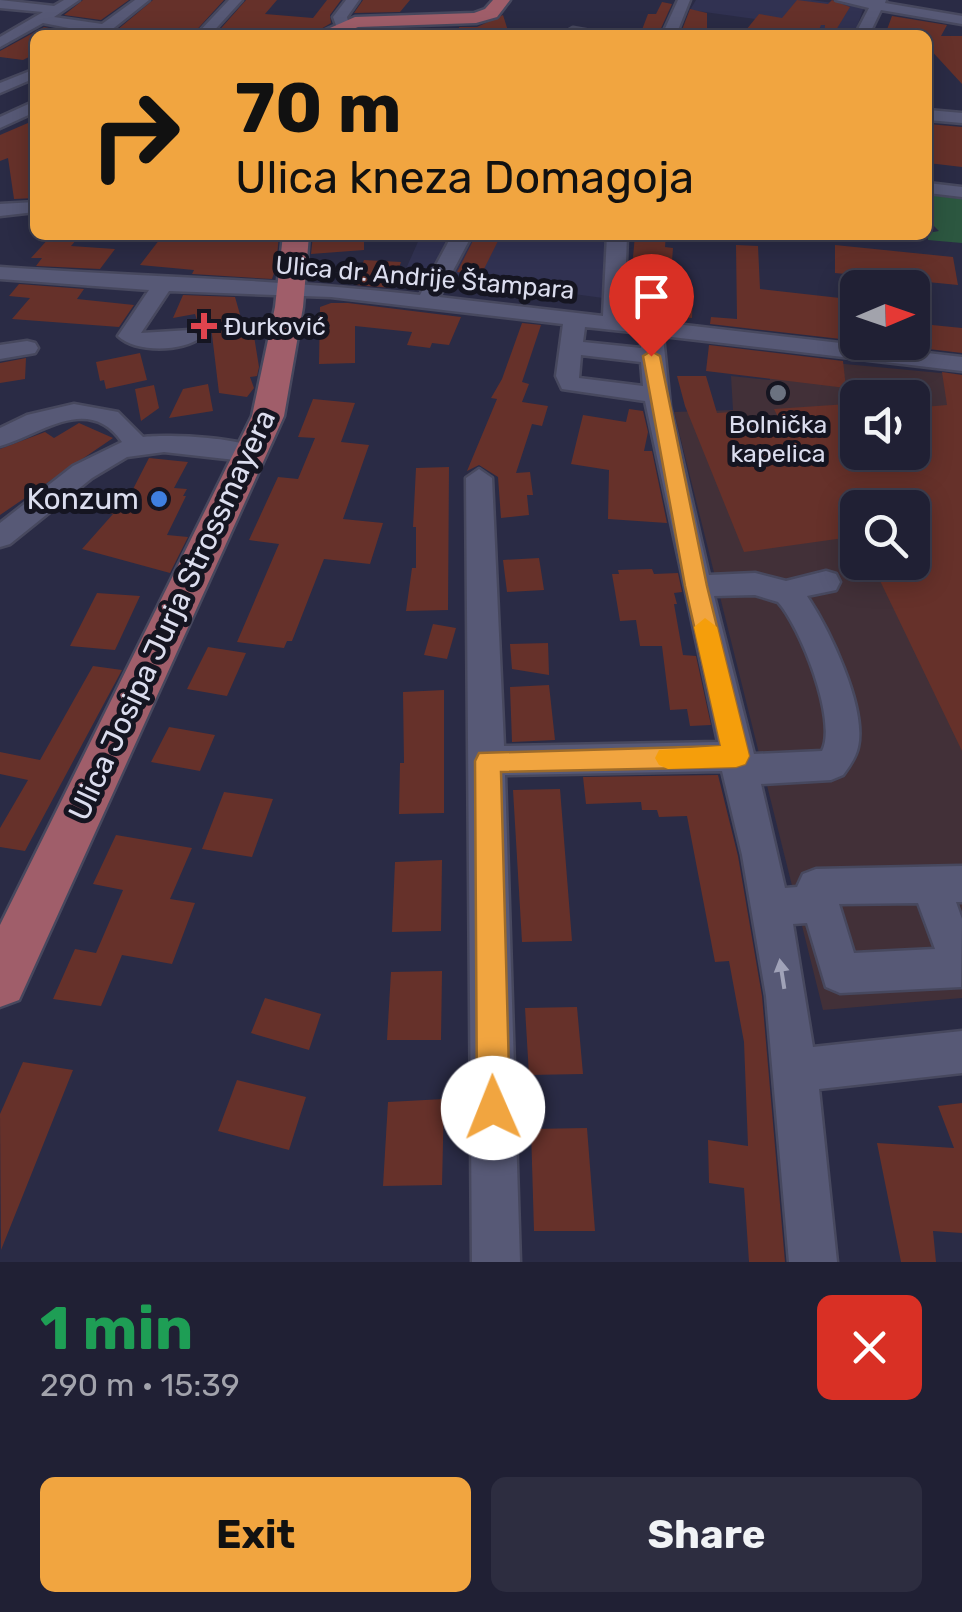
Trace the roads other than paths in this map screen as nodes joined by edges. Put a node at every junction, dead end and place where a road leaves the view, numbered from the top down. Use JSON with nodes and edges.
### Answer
{"nodes":[{"id":1,"x":73,"y":0,"type":"edge"},
{"id":2,"x":144,"y":0,"type":"edge"},
{"id":3,"x":236,"y":0,"type":"edge"},
{"id":4,"x":353,"y":0,"type":"edge"},
{"id":5,"x":502,"y":0,"type":"edge"},
{"id":6,"x":684,"y":0,"type":"edge"},
{"id":7,"x":842,"y":0,"type":"edge"},
{"id":8,"x":878,"y":2,"type":"edge"},
{"id":9,"x":0,"y":4,"type":"edge"},
{"id":10,"x":21,"y":6,"type":"junction"},
{"id":11,"x":56,"y":10,"type":"junction"},
{"id":12,"x":0,"y":16,"type":"edge"},
{"id":13,"x":42,"y":18,"type":"junction"},
{"id":14,"x":962,"y":20,"type":"edge"},
{"id":15,"x":85,"y":30,"type":"edge"},
{"id":16,"x":104,"y":30,"type":"edge"},
{"id":17,"x":208,"y":30,"type":"edge"},
{"id":18,"x":334,"y":30,"type":"edge"},
{"id":19,"x":672,"y":30,"type":"edge"},
{"id":20,"x":864,"y":30,"type":"edge"},
{"id":21,"x":0,"y":42,"type":"edge"},
{"id":22,"x":30,"y":75,"type":"edge"},
{"id":23,"x":0,"y":88,"type":"edge"},
{"id":24,"x":30,"y":108,"type":"edge"},
{"id":25,"x":932,"y":115,"type":"edge"},
{"id":26,"x":962,"y":118,"type":"edge"},
{"id":27,"x":0,"y":123,"type":"edge"},
{"id":28,"x":932,"y":173,"type":"edge"},
{"id":29,"x":962,"y":177,"type":"edge"},
{"id":30,"x":932,"y":188,"type":"edge"},
{"id":31,"x":962,"y":192,"type":"edge"},
{"id":32,"x":30,"y":207,"type":"edge"},
{"id":33,"x":0,"y":210,"type":"edge"},
{"id":34,"x":296,"y":240,"type":"edge"},
{"id":35,"x":459,"y":240,"type":"edge"},
{"id":36,"x":618,"y":240,"type":"edge"},
{"id":37,"x":0,"y":272,"type":"edge"},
{"id":38,"x":163,"y":286,"type":"junction"},
{"id":39,"x":291,"y":290,"type":"junction"},
{"id":40,"x":426,"y":301,"type":"junction"},
{"id":41,"x":576,"y":318,"type":"junction"},
{"id":42,"x":613,"y":322,"type":"junction"},
{"id":43,"x":190,"y":337,"type":"dead end"},
{"id":44,"x":652,"y":342,"type":"junction"},
{"id":45,"x":571,"y":347,"type":"junction"},
{"id":46,"x":26,"y":348,"type":"dead end"},
{"id":47,"x":0,"y":352,"type":"edge"},
{"id":48,"x":962,"y":364,"type":"edge"},
{"id":49,"x":658,"y":395,"type":"junction"},
{"id":50,"x":0,"y":438,"type":"edge"},
{"id":51,"x":137,"y":446,"type":"junction"},
{"id":52,"x":253,"y":454,"type":"junction"},
{"id":53,"x":479,"y":478,"type":"dead end"},
{"id":54,"x":0,"y":537,"type":"edge"},
{"id":55,"x":826,"y":582,"type":"dead end"},
{"id":56,"x":696,"y":586,"type":"junction"},
{"id":57,"x":787,"y":594,"type":"junction"},
{"id":58,"x":488,"y":761,"type":"junction"},
{"id":59,"x":738,"y":763,"type":"junction"},
{"id":60,"x":946,"y":885,"type":"edge"},
{"id":61,"x":820,"y":904,"type":"junction"},
{"id":62,"x":771,"y":908,"type":"junction"},
{"id":63,"x":0,"y":981,"type":"edge"},
{"id":64,"x":962,"y":1052,"type":"edge"},
{"id":65,"x":797,"y":1070,"type":"junction"},
{"id":66,"x":496,"y":1262,"type":"edge"},
{"id":67,"x":812,"y":1262,"type":"edge"}],
"edges":[{"from":1,"to":11,"type":"street"},
{"from":2,"to":16,"type":"street"},
{"from":3,"to":17,"type":"street"},
{"from":4,"to":18,"type":"street"},
{"from":5,"to":18,"type":"main road"},
{"from":6,"to":19,"type":"street"},
{"from":7,"to":8,"type":"street"},
{"from":8,"to":14,"type":"street"},
{"from":8,"to":20,"type":"street"},
{"from":9,"to":10,"type":"street"},
{"from":10,"to":11,"type":"street"},
{"from":10,"to":12,"type":"street"},
{"from":11,"to":13,"type":"street"},
{"from":13,"to":15,"type":"street"},
{"from":13,"to":21,"type":"street"},
{"from":22,"to":23,"type":"street"},
{"from":24,"to":27,"type":"street"},
{"from":25,"to":26,"type":"street"},
{"from":28,"to":29,"type":"street"},
{"from":30,"to":31,"type":"street"},
{"from":32,"to":33,"type":"street"},
{"from":34,"to":39,"type":"main road","name":"Ulica Josipa Jurja Strossmayera"},
{"from":35,"to":40,"type":"street"},
{"from":36,"to":42,"type":"street"},
{"from":37,"to":38,"type":"street","name":"Ulica dr. Andrije Štampara"},
{"from":38,"to":39,"type":"street","name":"Ulica dr. Andrije Štampara"},
{"from":38,"to":43,"type":"street"},
{"from":39,"to":40,"type":"street","name":"Ulica dr. Andrije Štampara"},
{"from":39,"to":52,"type":"main road","name":"Ulica Josipa Jurja Strossmayera"},
{"from":40,"to":41,"type":"street","name":"Ulica dr. Andrije Štampara"},
{"from":41,"to":42,"type":"street","name":"Ulica dr. Andrije Štampara"},
{"from":41,"to":45,"type":"street"},
{"from":42,"to":44,"type":"street","name":"Ulica dr. Andrije Štampara"},
{"from":44,"to":45,"type":"street"},
{"from":44,"to":48,"type":"street","name":"Ulica dr. Andrije Štampara"},
{"from":44,"to":49,"type":"street"},
{"from":45,"to":49,"type":"street"},
{"from":46,"to":47,"type":"street"},
{"from":49,"to":56,"type":"street"},
{"from":50,"to":51,"type":"street"},
{"from":51,"to":52,"type":"street"},
{"from":51,"to":54,"type":"street"},
{"from":52,"to":63,"type":"main road","name":"Ulica Josipa Jurja Strossmayera"},
{"from":53,"to":58,"type":"street"},
{"from":55,"to":57,"type":"street"},
{"from":56,"to":57,"type":"street"},
{"from":56,"to":59,"type":"street"},
{"from":57,"to":59,"type":"street"},
{"from":58,"to":59,"type":"street"},
{"from":58,"to":66,"type":"street"},
{"from":59,"to":62,"type":"street"},
{"from":60,"to":61,"type":"street"},
{"from":60,"to":61,"type":"street"},
{"from":61,"to":62,"type":"street"},
{"from":65,"to":62,"type":"street","one_way":true},
{"from":64,"to":65,"type":"street"},
{"from":65,"to":67,"type":"street"}]}
